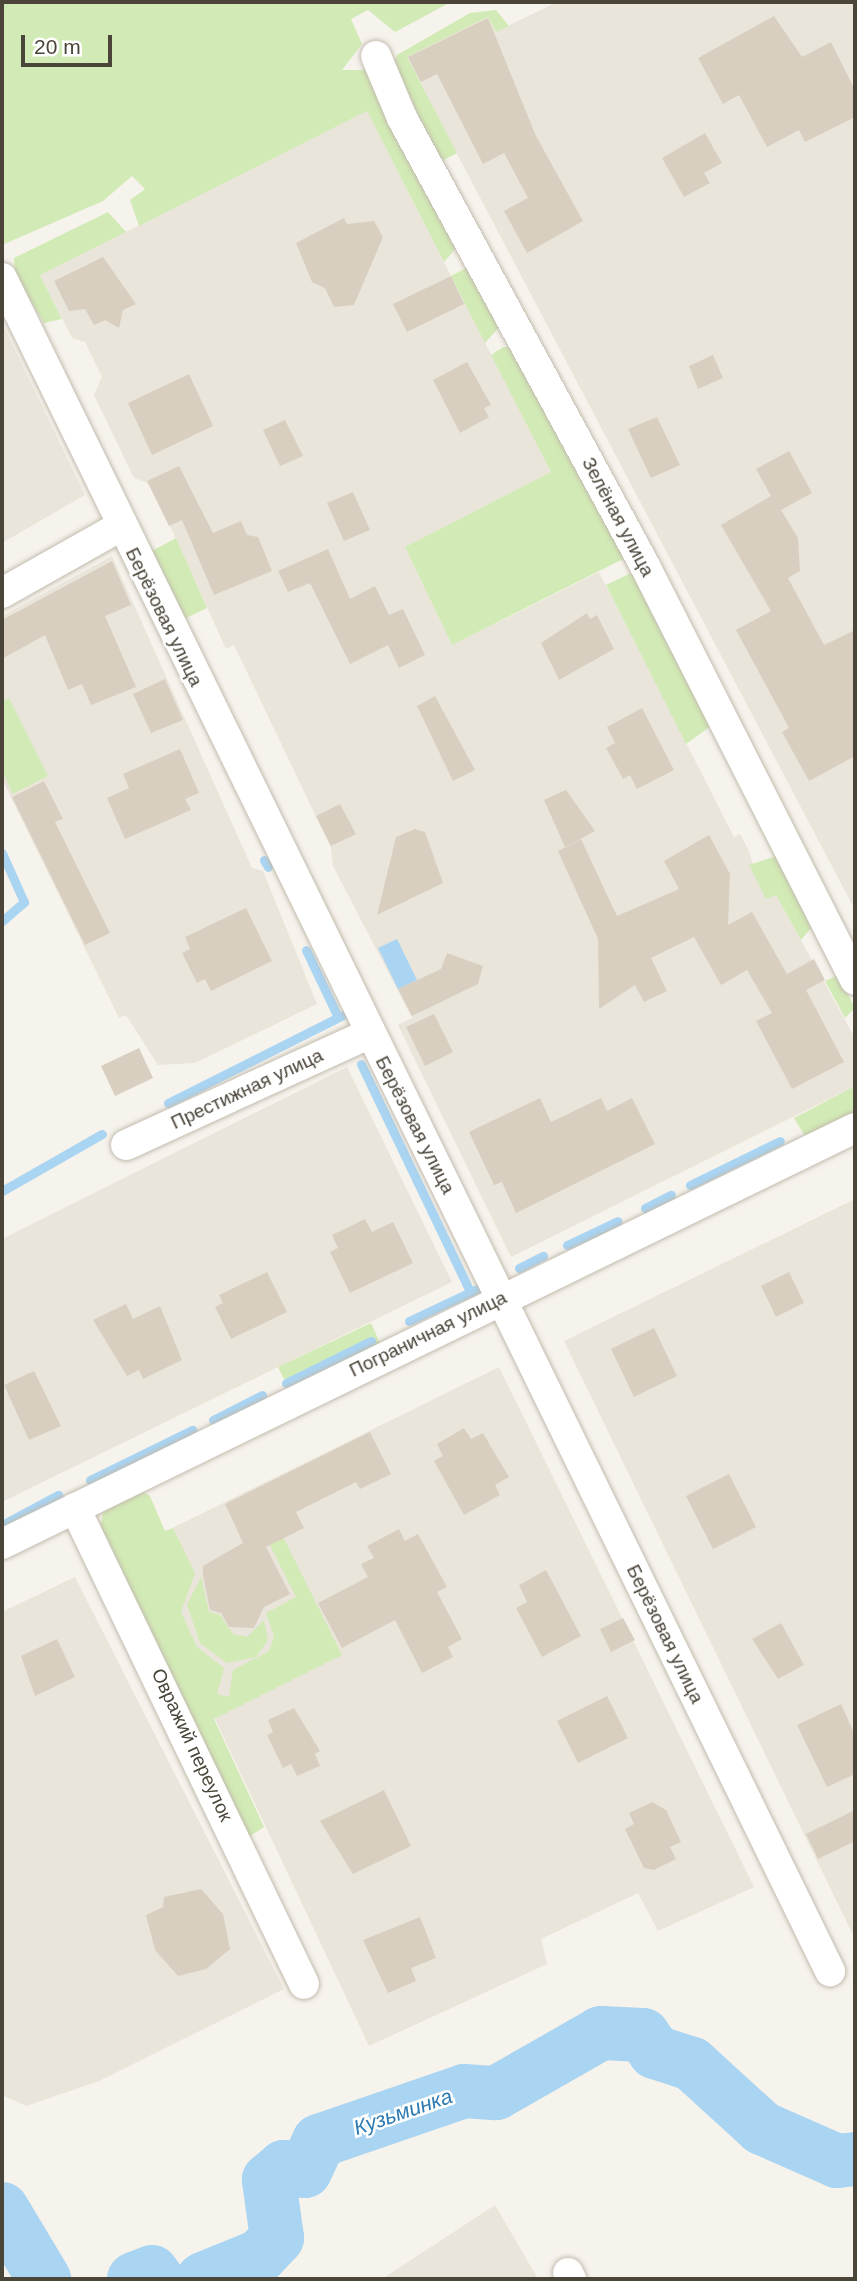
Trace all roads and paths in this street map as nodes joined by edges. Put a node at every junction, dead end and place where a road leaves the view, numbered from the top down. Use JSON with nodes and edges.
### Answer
{"nodes":[{"id":1,"x":376,"y":56,"type":"dead end"},
{"id":2,"x":2,"y":278,"type":"edge"},
{"id":3,"x":120,"y":527,"type":"junction"},
{"id":4,"x":2,"y":593,"type":"edge"},
{"id":5,"x":855,"y":980,"type":"edge"},
{"id":6,"x":369,"y":1034,"type":"junction"},
{"id":7,"x":855,"y":1128,"type":"edge"},
{"id":8,"x":126,"y":1145,"type":"dead end"},
{"id":9,"x":502,"y":1298,"type":"junction"},
{"id":10,"x":75,"y":1508,"type":"junction"},
{"id":11,"x":2,"y":1544,"type":"edge"},
{"id":12,"x":830,"y":1971,"type":"dead end"},
{"id":13,"x":304,"y":1984,"type":"dead end"}],
"edges":[{"from":1,"to":5,"type":"street","name":"Зелёная улица"},
{"from":2,"to":3,"type":"street","name":"Берёзовая улица"},
{"from":3,"to":4,"type":"street"},
{"from":3,"to":6,"type":"street","name":"Берёзовая улица"},
{"from":6,"to":8,"type":"street","name":"Престижная улица"},
{"from":6,"to":9,"type":"street","name":"Берёзовая улица"},
{"from":7,"to":9,"type":"street","name":"Пограничная улица"},
{"from":9,"to":10,"type":"street","name":"Пограничная улица"},
{"from":9,"to":12,"type":"street","name":"Берёзовая улица"},
{"from":10,"to":11,"type":"street","name":"Пограничная улица"},
{"from":10,"to":13,"type":"street","name":"Овражий переулок"}]}
